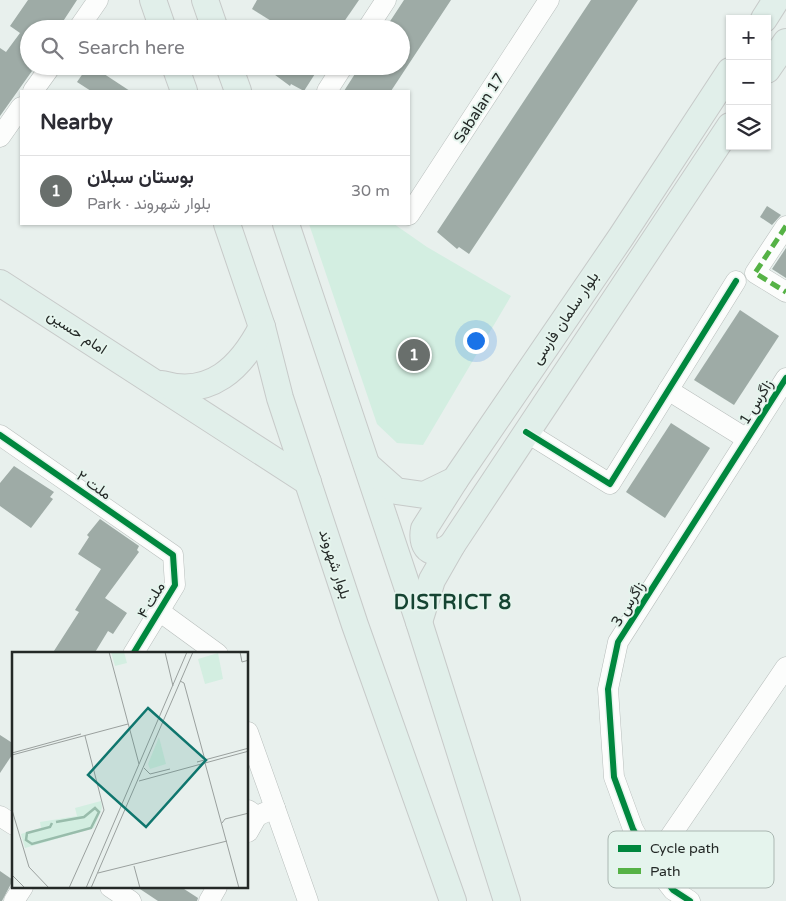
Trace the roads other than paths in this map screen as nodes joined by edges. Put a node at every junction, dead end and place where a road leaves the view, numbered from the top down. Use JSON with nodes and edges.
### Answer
{"nodes":[{"id":1,"x":98,"y":0,"type":"edge"},
{"id":2,"x":386,"y":0,"type":"edge"},
{"id":3,"x":549,"y":0,"type":"edge"},
{"id":4,"x":204,"y":1,"type":"edge"},
{"id":5,"x":84,"y":20,"type":"edge"},
{"id":6,"x":211,"y":20,"type":"edge"},
{"id":7,"x":373,"y":20,"type":"edge"},
{"id":8,"x":786,"y":42,"type":"edge"},
{"id":9,"x":771,"y":64,"type":"edge"},
{"id":10,"x":45,"y":75,"type":"edge"},
{"id":11,"x":178,"y":75,"type":"edge"},
{"id":12,"x":232,"y":75,"type":"edge"},
{"id":13,"x":337,"y":75,"type":"edge"},
{"id":14,"x":726,"y":77,"type":"edge"},
{"id":15,"x":34,"y":90,"type":"edge"},
{"id":16,"x":184,"y":90,"type":"edge"},
{"id":17,"x":238,"y":90,"type":"edge"},
{"id":18,"x":328,"y":90,"type":"edge"},
{"id":19,"x":20,"y":108,"type":"edge"},
{"id":20,"x":726,"y":132,"type":"edge"},
{"id":21,"x":0,"y":136,"type":"edge"},
{"id":22,"x":410,"y":214,"type":"edge"},
{"id":23,"x":228,"y":225,"type":"edge"},
{"id":24,"x":286,"y":225,"type":"edge"},
{"id":25,"x":786,"y":226,"type":"edge"},
{"id":26,"x":736,"y":282,"type":"dead end"},
{"id":27,"x":0,"y":283,"type":"edge"},
{"id":28,"x":786,"y":292,"type":"edge"},
{"id":29,"x":262,"y":327,"type":"junction"},
{"id":30,"x":786,"y":378,"type":"edge"},
{"id":31,"x":154,"y":382,"type":"junction"},
{"id":32,"x":668,"y":390,"type":"junction"},
{"id":33,"x":526,"y":432,"type":"junction"},
{"id":34,"x":0,"y":435,"type":"edge"},
{"id":35,"x":747,"y":439,"type":"junction"},
{"id":36,"x":367,"y":465,"type":"junction"},
{"id":37,"x":455,"y":480,"type":"junction"},
{"id":38,"x":308,"y":482,"type":"junction"},
{"id":39,"x":452,"y":545,"type":"junction"},
{"id":40,"x":174,"y":555,"type":"joint"},
{"id":41,"x":159,"y":611,"type":"junction"},
{"id":42,"x":419,"y":622,"type":"junction"},
{"id":43,"x":134,"y":652,"type":"edge"},
{"id":44,"x":215,"y":652,"type":"edge"},
{"id":45,"x":786,"y":668,"type":"edge"},
{"id":46,"x":249,"y":741,"type":"edge"},
{"id":47,"x":0,"y":816,"type":"edge"},
{"id":48,"x":257,"y":816,"type":"edge"},
{"id":49,"x":12,"y":824,"type":"edge"},
{"id":50,"x":634,"y":831,"type":"edge"},
{"id":51,"x":674,"y":831,"type":"edge"},
{"id":52,"x":22,"y":888,"type":"edge"},
{"id":53,"x":112,"y":888,"type":"edge"},
{"id":54,"x":216,"y":888,"type":"edge"},
{"id":55,"x":671,"y":888,"type":"edge"},
{"id":56,"x":14,"y":901,"type":"edge"},
{"id":57,"x":131,"y":901,"type":"edge"},
{"id":58,"x":209,"y":901,"type":"edge"},
{"id":59,"x":308,"y":901,"type":"edge"},
{"id":60,"x":453,"y":901,"type":"edge"},
{"id":61,"x":507,"y":901,"type":"edge"},
{"id":62,"x":690,"y":901,"type":"edge"}],
"edges":[{"from":1,"to":5,"type":"street"},
{"from":2,"to":7,"type":"street"},
{"from":3,"to":22,"type":"street","name":"Sabalan 17"},
{"from":4,"to":6,"type":"main road"},
{"from":8,"to":9,"type":"main road"},
{"from":10,"to":15,"type":"street"},
{"from":11,"to":16,"type":"main road"},
{"from":12,"to":17,"type":"main road"},
{"from":13,"to":18,"type":"street"},
{"from":14,"to":37,"type":"main road","name":"بلوار سلمان فارسی"},
{"from":19,"to":21,"type":"street"},
{"from":20,"to":33,"type":"main road","name":"بلوار سلمان فارسی"},
{"from":23,"to":29,"type":"main road","name":"بلوار شهروند"},
{"from":24,"to":36,"type":"main road"},
{"from":25,"to":28,"type":"street"},
{"from":26,"to":32,"type":"street"},
{"from":27,"to":31,"type":"main road","name":"امام حسین"},
{"from":29,"to":31,"type":"main road"},
{"from":29,"to":38,"type":"main road","name":"بلوار شهروند"},
{"from":30,"to":35,"type":"street","name":"زاگرس 1"},
{"from":31,"to":38,"type":"main road","name":"امام حسین"},
{"from":32,"to":33,"type":"street"},
{"from":32,"to":35,"type":"street"},
{"from":33,"to":39,"type":"main road","name":"بلوار سلمان فارسی"},
{"from":34,"to":40,"type":"street","name":"ملت ۲"},
{"from":35,"to":50,"type":"street","name":"زاگرس 3"},
{"from":36,"to":37,"type":"main road","name":"بلوار سلمان فارسی"},
{"from":36,"to":42,"type":"main road"},
{"from":37,"to":39,"type":"main road"},
{"from":38,"to":60,"type":"main road","name":"بلوار شهروند"},
{"from":39,"to":42,"type":"main road","name":"بلوار سلمان فارسی"},
{"from":40,"to":41,"type":"street","name":"ملت ۴"},
{"from":41,"to":43,"type":"street","name":"ملت ۴"},
{"from":41,"to":44,"type":"street"},
{"from":42,"to":61,"type":"main road"},
{"from":45,"to":51,"type":"street"},
{"from":46,"to":48,"type":"street"},
{"from":47,"to":49,"type":"street"},
{"from":48,"to":59,"type":"street"},
{"from":52,"to":56,"type":"street"},
{"from":53,"to":57,"type":"street"},
{"from":54,"to":58,"type":"street"},
{"from":55,"to":62,"type":"street","name":"زاگرس 3"}]}
